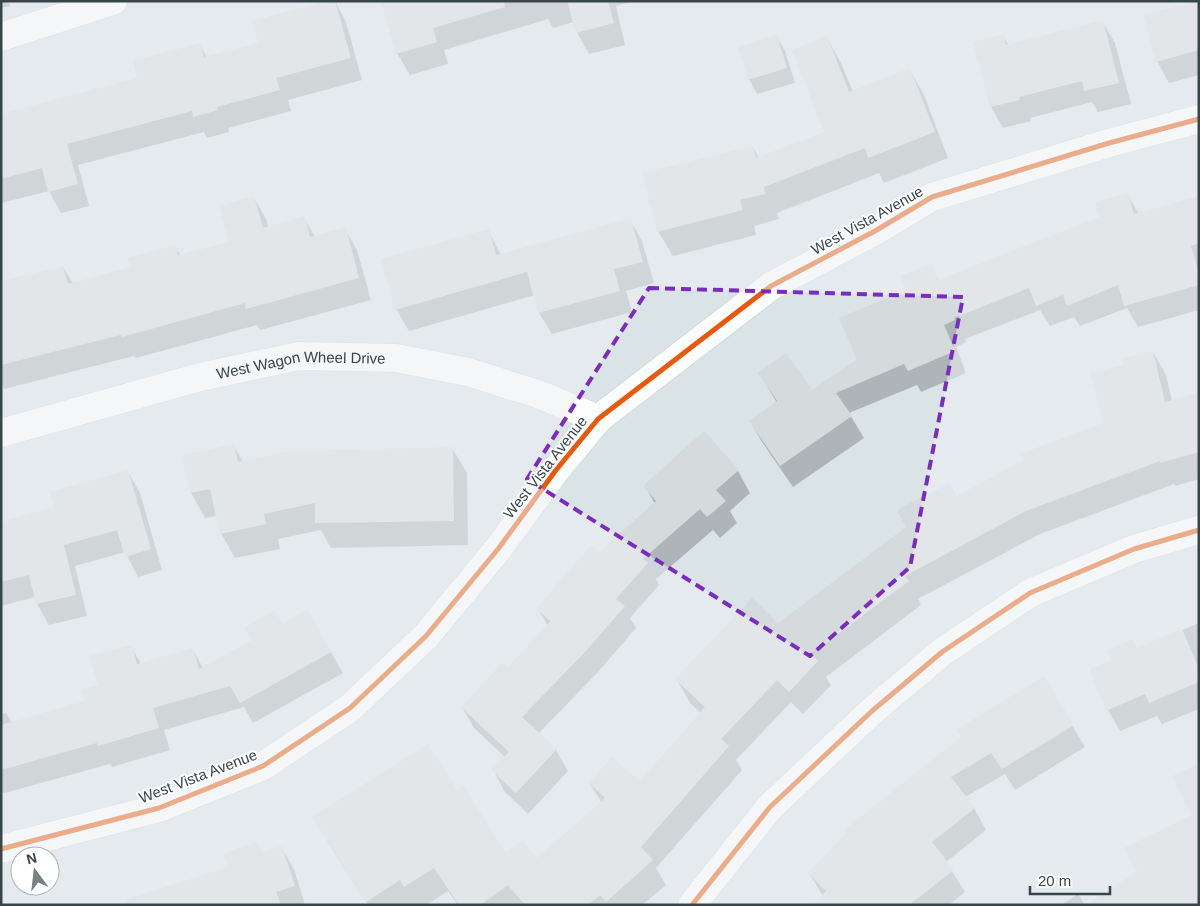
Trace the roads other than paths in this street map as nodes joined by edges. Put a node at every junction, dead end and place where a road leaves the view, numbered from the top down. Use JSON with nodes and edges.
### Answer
{"nodes":[{"id":1,"x":113,"y":1,"type":"edge"},
{"id":2,"x":1,"y":37,"type":"edge"},
{"id":3,"x":1199,"y":118,"type":"edge"},
{"id":4,"x":598,"y":419,"type":"junction"},
{"id":5,"x":1,"y":432,"type":"edge"},
{"id":6,"x":1199,"y":530,"type":"edge"},
{"id":7,"x":1,"y":849,"type":"edge"},
{"id":8,"x":692,"y":905,"type":"edge"}],
"edges":[{"from":1,"to":2,"type":"street"},
{"from":3,"to":4,"type":"street","name":"West Vista Avenue"},
{"from":4,"to":5,"type":"street","name":"West Wagon Wheel Drive"},
{"from":4,"to":7,"type":"street","name":"West Vista Avenue"},
{"from":6,"to":8,"type":"street"}]}
